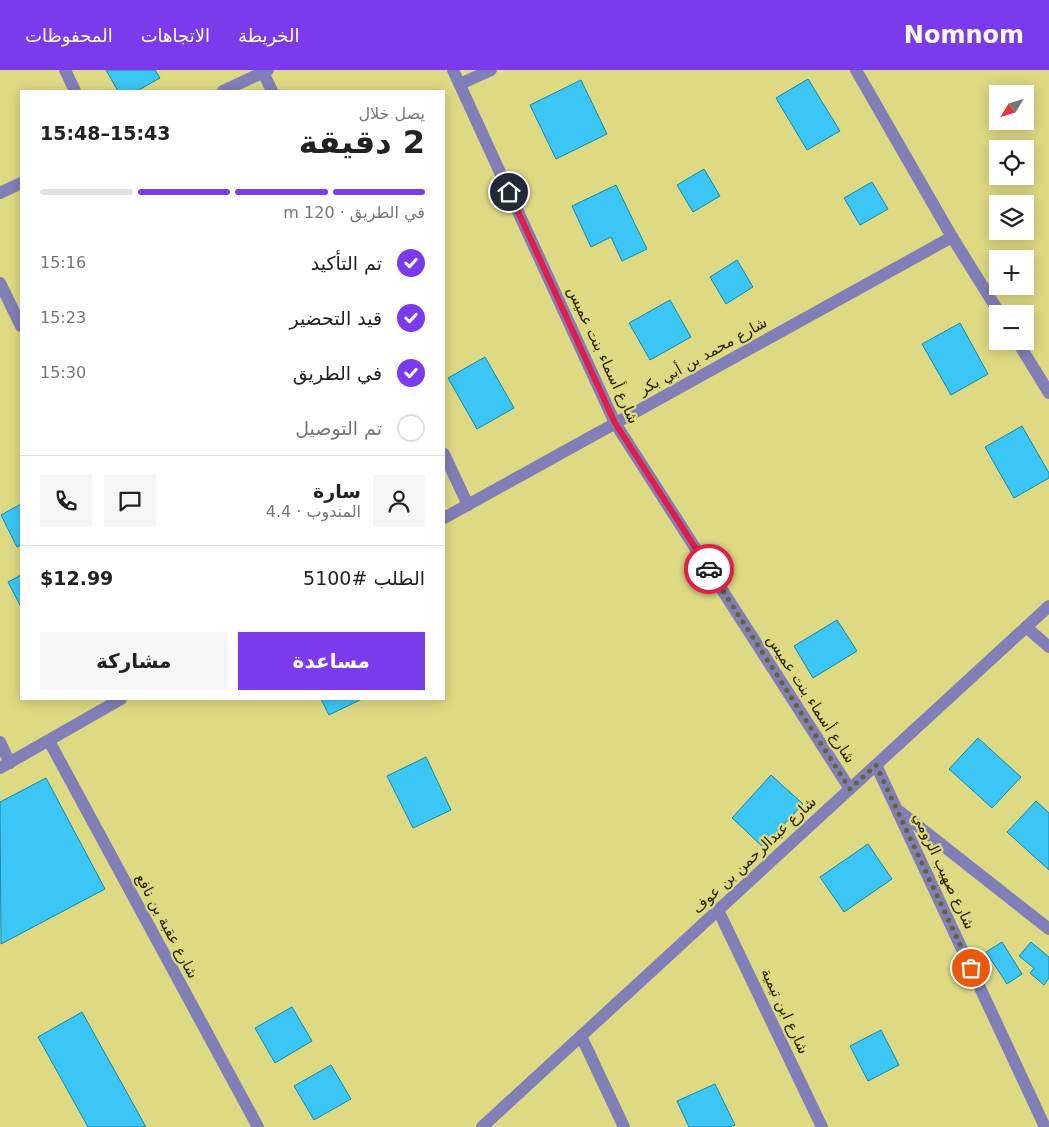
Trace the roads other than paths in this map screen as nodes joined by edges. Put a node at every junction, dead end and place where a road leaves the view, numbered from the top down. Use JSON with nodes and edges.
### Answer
{"nodes":[{"id":1,"x":65,"y":70,"type":"edge"},
{"id":2,"x":453,"y":70,"type":"edge"},
{"id":3,"x":491,"y":70,"type":"edge"},
{"id":4,"x":856,"y":70,"type":"edge"},
{"id":5,"x":264,"y":71,"type":"edge"},
{"id":6,"x":460,"y":84,"type":"junction"},
{"id":7,"x":75,"y":90,"type":"edge"},
{"id":8,"x":224,"y":90,"type":"edge"},
{"id":9,"x":272,"y":90,"type":"edge"},
{"id":10,"x":20,"y":183,"type":"edge"},
{"id":11,"x":0,"y":193,"type":"edge"},
{"id":12,"x":952,"y":237,"type":"junction"},
{"id":13,"x":0,"y":283,"type":"edge"},
{"id":14,"x":994,"y":305,"type":"edge"},
{"id":15,"x":20,"y":324,"type":"edge"},
{"id":16,"x":1023,"y":350,"type":"edge"},
{"id":17,"x":1049,"y":393,"type":"edge"},
{"id":18,"x":615,"y":423,"type":"junction"},
{"id":19,"x":445,"y":456,"type":"edge"},
{"id":20,"x":468,"y":505,"type":"junction"},
{"id":21,"x":445,"y":517,"type":"edge"},
{"id":22,"x":1049,"y":606,"type":"edge"},
{"id":23,"x":1026,"y":627,"type":"junction"},
{"id":24,"x":1049,"y":647,"type":"edge"},
{"id":25,"x":119,"y":700,"type":"edge"},
{"id":26,"x":49,"y":741,"type":"junction"},
{"id":27,"x":0,"y":742,"type":"edge"},
{"id":28,"x":876,"y":765,"type":"junction"},
{"id":29,"x":5,"y":766,"type":"edge"},
{"id":30,"x":850,"y":789,"type":"junction"},
{"id":31,"x":897,"y":810,"type":"junction"},
{"id":32,"x":718,"y":910,"type":"junction"},
{"id":33,"x":1049,"y":929,"type":"edge"},
{"id":34,"x":581,"y":1036,"type":"junction"},
{"id":35,"x":258,"y":1127,"type":"edge"},
{"id":36,"x":482,"y":1127,"type":"edge"},
{"id":37,"x":624,"y":1127,"type":"edge"},
{"id":38,"x":822,"y":1127,"type":"edge"},
{"id":39,"x":1046,"y":1127,"type":"edge"}],
"edges":[{"from":1,"to":7,"type":"street"},
{"from":2,"to":6,"type":"street","name":"شارع أسماء بنت عميس"},
{"from":3,"to":6,"type":"street"},
{"from":4,"to":12,"type":"street"},
{"from":5,"to":8,"type":"street"},
{"from":5,"to":9,"type":"street"},
{"from":6,"to":18,"type":"street","name":"شارع أسماء بنت عميس"},
{"from":10,"to":11,"type":"street"},
{"from":12,"to":14,"type":"street"},
{"from":12,"to":18,"type":"street","name":"شارع محمد بن أبي بكر"},
{"from":13,"to":15,"type":"street"},
{"from":16,"to":17,"type":"street"},
{"from":18,"to":20,"type":"street","name":"شارع محمد بن أبي بكر"},
{"from":18,"to":30,"type":"street","name":"شارع أسماء بنت عميس"},
{"from":19,"to":20,"type":"street"},
{"from":20,"to":21,"type":"street","name":"شارع محمد بن أبي بكر"},
{"from":22,"to":23,"type":"street","name":"شارع عبدالرحمن بن عوف"},
{"from":23,"to":24,"type":"street"},
{"from":23,"to":28,"type":"street","name":"شارع عبدالرحمن بن عوف"},
{"from":25,"to":26,"type":"street"},
{"from":26,"to":29,"type":"street"},
{"from":26,"to":35,"type":"street","name":"شارع عقبة بن نافع"},
{"from":27,"to":29,"type":"street"},
{"from":28,"to":30,"type":"street","name":"شارع عبدالرحمن بن عوف"},
{"from":28,"to":31,"type":"street","name":"شارع صهيب الرومي"},
{"from":30,"to":32,"type":"street","name":"شارع عبدالرحمن بن عوف"},
{"from":31,"to":33,"type":"street"},
{"from":31,"to":39,"type":"street","name":"شارع صهيب الرومي"},
{"from":32,"to":34,"type":"street","name":"شارع عبدالرحمن بن عوف"},
{"from":32,"to":38,"type":"street","name":"شارع ابن تيمية"},
{"from":34,"to":36,"type":"street","name":"شارع عبدالرحمن بن عوف"},
{"from":34,"to":37,"type":"street"}]}
